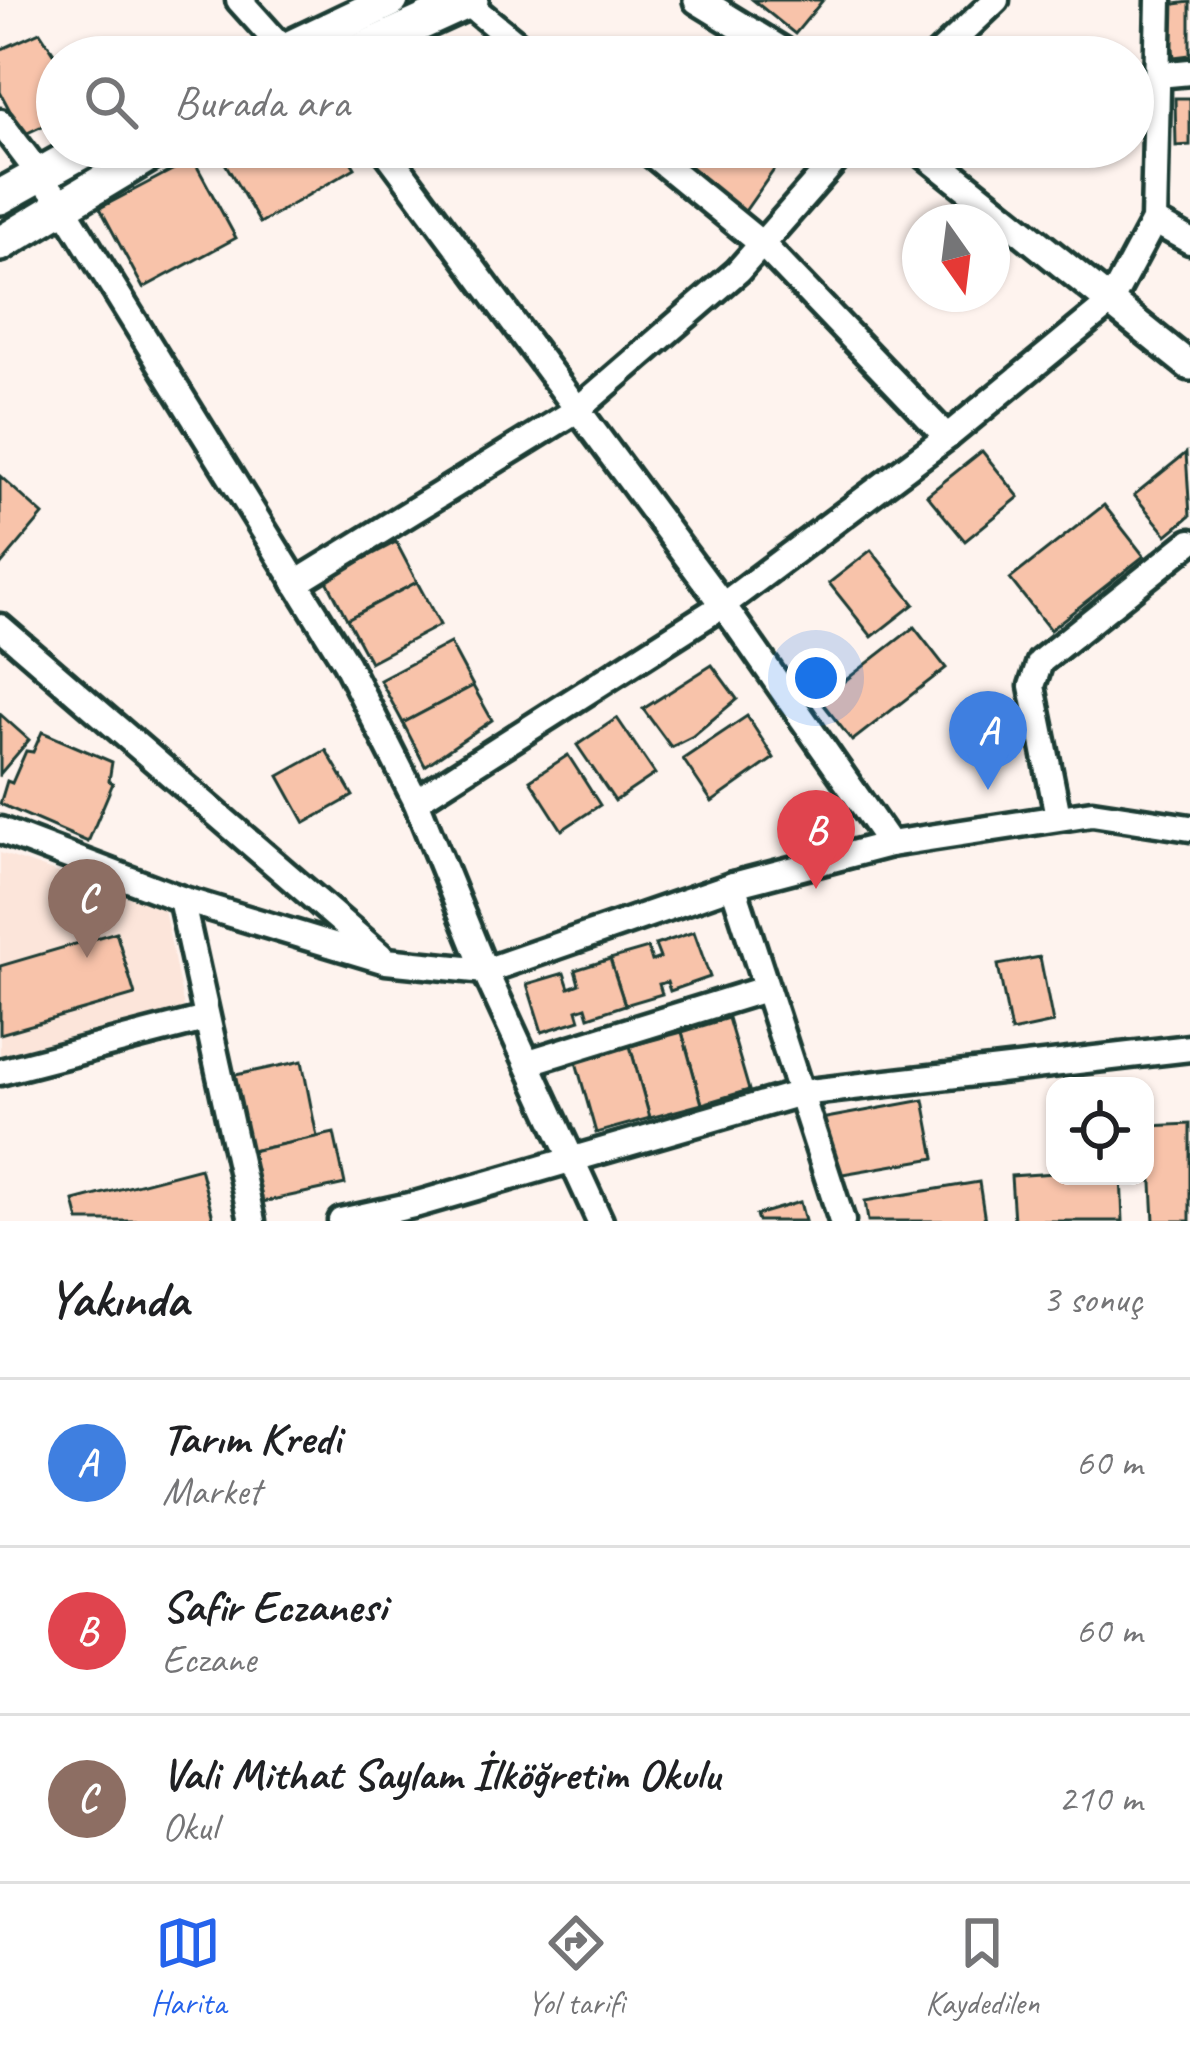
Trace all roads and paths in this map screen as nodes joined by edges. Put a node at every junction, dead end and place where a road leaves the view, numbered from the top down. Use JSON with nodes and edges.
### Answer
{"nodes":[{"id":1,"x":239,"y":0,"type":"edge"},
{"id":2,"x":391,"y":0,"type":"edge"},
{"id":3,"x":698,"y":0,"type":"edge"},
{"id":4,"x":721,"y":0,"type":"edge"},
{"id":5,"x":996,"y":0,"type":"edge"},
{"id":6,"x":1159,"y":0,"type":"edge"},
{"id":7,"x":469,"y":1,"type":"edge"},
{"id":8,"x":740,"y":22,"type":"junction"},
{"id":9,"x":265,"y":36,"type":"edge"},
{"id":10,"x":316,"y":36,"type":"edge"},
{"id":11,"x":392,"y":36,"type":"edge"},
{"id":12,"x":509,"y":36,"type":"edge"},
{"id":13,"x":760,"y":36,"type":"edge"},
{"id":14,"x":958,"y":36,"type":"edge"},
{"id":15,"x":1190,"y":72,"type":"edge"},
{"id":16,"x":1158,"y":75,"type":"junction"},
{"id":17,"x":0,"y":122,"type":"edge"},
{"id":18,"x":47,"y":168,"type":"edge"},
{"id":19,"x":124,"y":168,"type":"edge"},
{"id":20,"x":398,"y":168,"type":"edge"},
{"id":21,"x":669,"y":168,"type":"edge"},
{"id":22,"x":829,"y":168,"type":"edge"},
{"id":23,"x":943,"y":168,"type":"edge"},
{"id":24,"x":39,"y":172,"type":"junction"},
{"id":25,"x":0,"y":197,"type":"edge"},
{"id":26,"x":61,"y":203,"type":"junction"},
{"id":27,"x":1154,"y":221,"type":"junction"},
{"id":28,"x":1190,"y":241,"type":"edge"},
{"id":29,"x":0,"y":244,"type":"edge"},
{"id":30,"x":763,"y":245,"type":"junction"},
{"id":31,"x":1110,"y":303,"type":"junction"},
{"id":32,"x":1190,"y":366,"type":"edge"},
{"id":33,"x":577,"y":410,"type":"junction"},
{"id":34,"x":947,"y":437,"type":"junction"},
{"id":35,"x":1190,"y":542,"type":"edge"},
{"id":36,"x":296,"y":583,"type":"junction"},
{"id":37,"x":723,"y":605,"type":"junction"},
{"id":38,"x":0,"y":627,"type":"edge"},
{"id":39,"x":416,"y":801,"type":"junction"},
{"id":40,"x":1058,"y":816,"type":"junction"},
{"id":41,"x":1190,"y":828,"type":"edge"},
{"id":42,"x":0,"y":830,"type":"edge"},
{"id":43,"x":890,"y":844,"type":"junction"},
{"id":44,"x":733,"y":885,"type":"junction"},
{"id":45,"x":182,"y":899,"type":"junction"},
{"id":46,"x":386,"y":961,"type":"junction"},
{"id":47,"x":485,"y":971,"type":"junction"},
{"id":48,"x":765,"y":989,"type":"junction"},
{"id":49,"x":205,"y":1019,"type":"junction"},
{"id":50,"x":1190,"y":1048,"type":"edge"},
{"id":51,"x":529,"y":1062,"type":"junction"},
{"id":52,"x":0,"y":1072,"type":"edge"},
{"id":53,"x":800,"y":1093,"type":"junction"},
{"id":54,"x":573,"y":1157,"type":"junction"},
{"id":55,"x":252,"y":1221,"type":"edge"},
{"id":56,"x":341,"y":1221,"type":"edge"},
{"id":57,"x":599,"y":1221,"type":"edge"},
{"id":58,"x":842,"y":1221,"type":"edge"}],
"edges":[{"from":1,"to":9,"type":"street"},
{"from":2,"to":10,"type":"main road"},
{"from":3,"to":8,"type":"street"},
{"from":4,"to":8,"type":"street"},
{"from":5,"to":14,"type":"street"},
{"from":6,"to":16,"type":"street"},
{"from":7,"to":11,"type":"main road"},
{"from":7,"to":12,"type":"street"},
{"from":8,"to":13,"type":"street"},
{"from":15,"to":16,"type":"street"},
{"from":16,"to":27,"type":"street"},
{"from":17,"to":24,"type":"street"},
{"from":18,"to":24,"type":"main road"},
{"from":19,"to":26,"type":"main road"},
{"from":20,"to":33,"type":"street"},
{"from":21,"to":30,"type":"street"},
{"from":22,"to":30,"type":"street"},
{"from":23,"to":31,"type":"street"},
{"from":24,"to":25,"type":"main road"},
{"from":24,"to":26,"type":"street"},
{"from":26,"to":29,"type":"main road"},
{"from":26,"to":36,"type":"street"},
{"from":27,"to":28,"type":"street"},
{"from":27,"to":31,"type":"street"},
{"from":30,"to":33,"type":"street"},
{"from":30,"to":34,"type":"street"},
{"from":31,"to":32,"type":"street"},
{"from":31,"to":34,"type":"street"},
{"from":33,"to":36,"type":"street"},
{"from":33,"to":37,"type":"street"},
{"from":34,"to":37,"type":"street"},
{"from":35,"to":40,"type":"street"},
{"from":36,"to":39,"type":"street"},
{"from":37,"to":39,"type":"street"},
{"from":37,"to":43,"type":"street"},
{"from":38,"to":46,"type":"street"},
{"from":39,"to":47,"type":"street"},
{"from":40,"to":41,"type":"street"},
{"from":40,"to":43,"type":"street"},
{"from":42,"to":45,"type":"street"},
{"from":43,"to":44,"type":"street"},
{"from":44,"to":47,"type":"street"},
{"from":44,"to":48,"type":"street"},
{"from":45,"to":46,"type":"street"},
{"from":45,"to":49,"type":"street"},
{"from":46,"to":47,"type":"street"},
{"from":47,"to":51,"type":"street"},
{"from":48,"to":51,"type":"street"},
{"from":48,"to":53,"type":"street"},
{"from":49,"to":52,"type":"street"},
{"from":49,"to":55,"type":"street"},
{"from":50,"to":53,"type":"street"},
{"from":51,"to":54,"type":"street"},
{"from":53,"to":54,"type":"street"},
{"from":53,"to":58,"type":"street"},
{"from":54,"to":56,"type":"street"},
{"from":54,"to":57,"type":"street"}]}
